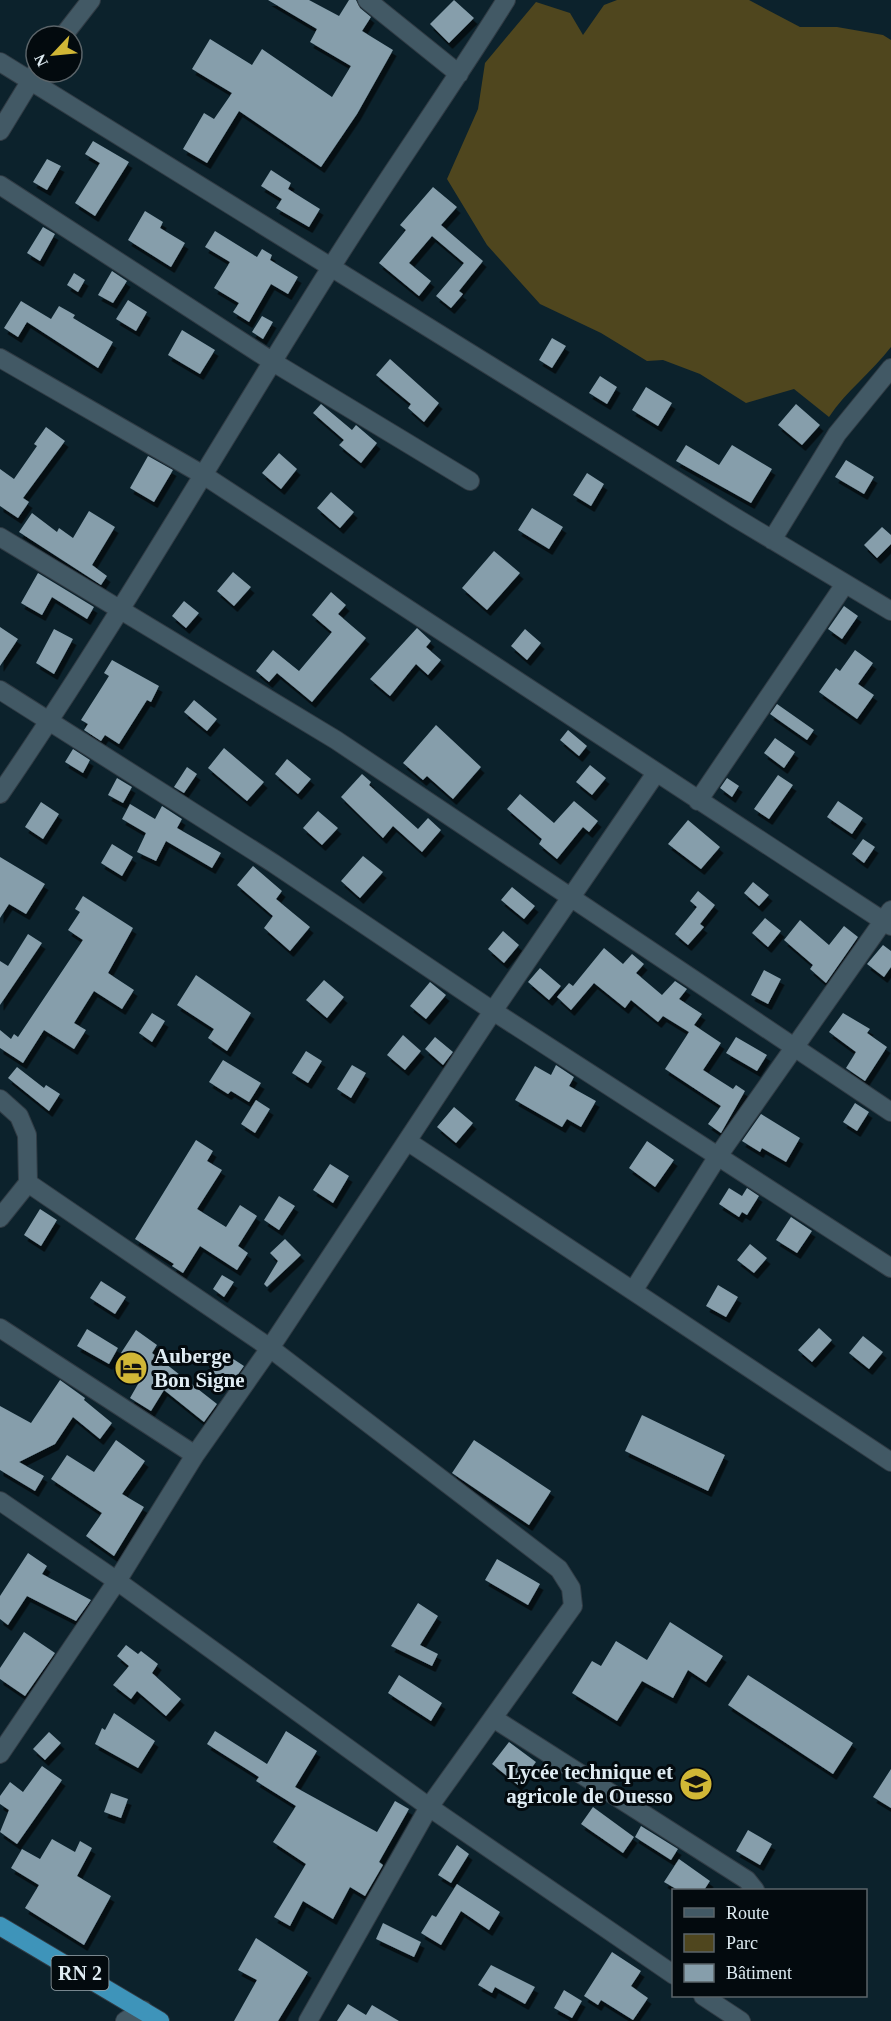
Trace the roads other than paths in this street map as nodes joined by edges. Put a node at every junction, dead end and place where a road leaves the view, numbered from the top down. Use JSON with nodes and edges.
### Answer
{"nodes":[{"id":1,"x":91,"y":0,"type":"edge"},
{"id":2,"x":367,"y":0,"type":"edge"},
{"id":3,"x":506,"y":0,"type":"edge"},
{"id":4,"x":72,"y":24,"type":"edge"},
{"id":5,"x":0,"y":62,"type":"edge"},
{"id":6,"x":24,"y":72,"type":"edge"},
{"id":7,"x":459,"y":74,"type":"junction"},
{"id":8,"x":28,"y":84,"type":"edge"},
{"id":9,"x":45,"y":84,"type":"edge"},
{"id":10,"x":0,"y":132,"type":"edge"},
{"id":11,"x":0,"y":185,"type":"edge"},
{"id":12,"x":331,"y":267,"type":"junction"},
{"id":13,"x":0,"y":358,"type":"edge"},
{"id":14,"x":273,"y":362,"type":"junction"},
{"id":15,"x":891,"y":368,"type":"edge"},
{"id":16,"x":204,"y":476,"type":"junction"},
{"id":17,"x":470,"y":481,"type":"dead end"},
{"id":18,"x":0,"y":537,"type":"edge"},
{"id":19,"x":772,"y":540,"type":"junction"},
{"id":20,"x":845,"y":584,"type":"junction"},
{"id":21,"x":120,"y":609,"type":"junction"},
{"id":22,"x":891,"y":611,"type":"edge"},
{"id":23,"x":0,"y":690,"type":"edge"},
{"id":24,"x":49,"y":722,"type":"junction"},
{"id":25,"x":656,"y":773,"type":"junction"},
{"id":26,"x":0,"y":794,"type":"edge"},
{"id":27,"x":698,"y":801,"type":"junction"},
{"id":28,"x":570,"y":896,"type":"junction"},
{"id":29,"x":889,"y":919,"type":"edge"},
{"id":30,"x":493,"y":1011,"type":"junction"},
{"id":31,"x":794,"y":1046,"type":"junction"},
{"id":32,"x":0,"y":1099,"type":"edge"},
{"id":33,"x":891,"y":1112,"type":"edge"},
{"id":34,"x":406,"y":1142,"type":"junction"},
{"id":35,"x":718,"y":1155,"type":"junction"},
{"id":36,"x":28,"y":1183,"type":"junction"},
{"id":37,"x":0,"y":1218,"type":"edge"},
{"id":38,"x":891,"y":1268,"type":"edge"},
{"id":39,"x":633,"y":1291,"type":"junction"},
{"id":40,"x":0,"y":1328,"type":"edge"},
{"id":41,"x":270,"y":1348,"type":"junction"},
{"id":42,"x":195,"y":1455,"type":"junction"},
{"id":43,"x":891,"y":1462,"type":"edge"},
{"id":44,"x":0,"y":1501,"type":"edge"},
{"id":45,"x":117,"y":1581,"type":"junction"},
{"id":46,"x":493,"y":1718,"type":"junction"},
{"id":47,"x":0,"y":1755,"type":"edge"},
{"id":48,"x":429,"y":1807,"type":"junction"},
{"id":49,"x":754,"y":1889,"type":"edge"},
{"id":50,"x":0,"y":1926,"type":"edge"},
{"id":51,"x":672,"y":1974,"type":"edge"},
{"id":52,"x":707,"y":1997,"type":"edge"},
{"id":53,"x":143,"y":2010,"type":"junction"},
{"id":54,"x":125,"y":2021,"type":"edge"},
{"id":55,"x":160,"y":2021,"type":"edge"},
{"id":56,"x":308,"y":2021,"type":"edge"},
{"id":57,"x":741,"y":2021,"type":"edge"}],
"edges":[{"from":1,"to":4,"type":"street"},
{"from":2,"to":7,"type":"street"},
{"from":3,"to":7,"type":"street"},
{"from":5,"to":6,"type":"street"},
{"from":7,"to":12,"type":"street"},
{"from":8,"to":10,"type":"street"},
{"from":9,"to":12,"type":"street"},
{"from":11,"to":14,"type":"street"},
{"from":12,"to":14,"type":"street"},
{"from":12,"to":19,"type":"street"},
{"from":13,"to":16,"type":"street"},
{"from":14,"to":16,"type":"street"},
{"from":14,"to":17,"type":"street"},
{"from":15,"to":19,"type":"street"},
{"from":16,"to":21,"type":"street"},
{"from":16,"to":25,"type":"street"},
{"from":18,"to":21,"type":"street"},
{"from":19,"to":20,"type":"street"},
{"from":20,"to":22,"type":"street"},
{"from":20,"to":27,"type":"street"},
{"from":21,"to":24,"type":"street"},
{"from":21,"to":28,"type":"street"},
{"from":23,"to":24,"type":"street"},
{"from":24,"to":26,"type":"street"},
{"from":24,"to":30,"type":"street"},
{"from":25,"to":27,"type":"street"},
{"from":25,"to":28,"type":"street"},
{"from":27,"to":29,"type":"street"},
{"from":28,"to":30,"type":"street"},
{"from":28,"to":31,"type":"street"},
{"from":29,"to":31,"type":"street"},
{"from":30,"to":34,"type":"street"},
{"from":30,"to":35,"type":"street"},
{"from":31,"to":33,"type":"street"},
{"from":31,"to":35,"type":"street"},
{"from":32,"to":36,"type":"street"},
{"from":34,"to":39,"type":"street"},
{"from":34,"to":41,"type":"street"},
{"from":35,"to":38,"type":"street"},
{"from":35,"to":39,"type":"street"},
{"from":36,"to":37,"type":"street"},
{"from":36,"to":41,"type":"street"},
{"from":39,"to":43,"type":"street"},
{"from":40,"to":42,"type":"street"},
{"from":41,"to":42,"type":"street"},
{"from":41,"to":46,"type":"street"},
{"from":42,"to":45,"type":"street"},
{"from":44,"to":45,"type":"street"},
{"from":45,"to":47,"type":"street"},
{"from":45,"to":48,"type":"street"},
{"from":46,"to":48,"type":"street"},
{"from":46,"to":49,"type":"street"},
{"from":48,"to":51,"type":"street"},
{"from":48,"to":56,"type":"street"},
{"from":50,"to":53,"type":"highway","number":"RN 2"},
{"from":52,"to":57,"type":"street"},
{"from":53,"to":54,"type":"street"},
{"from":53,"to":55,"type":"highway","number":"RN 2"}]}
